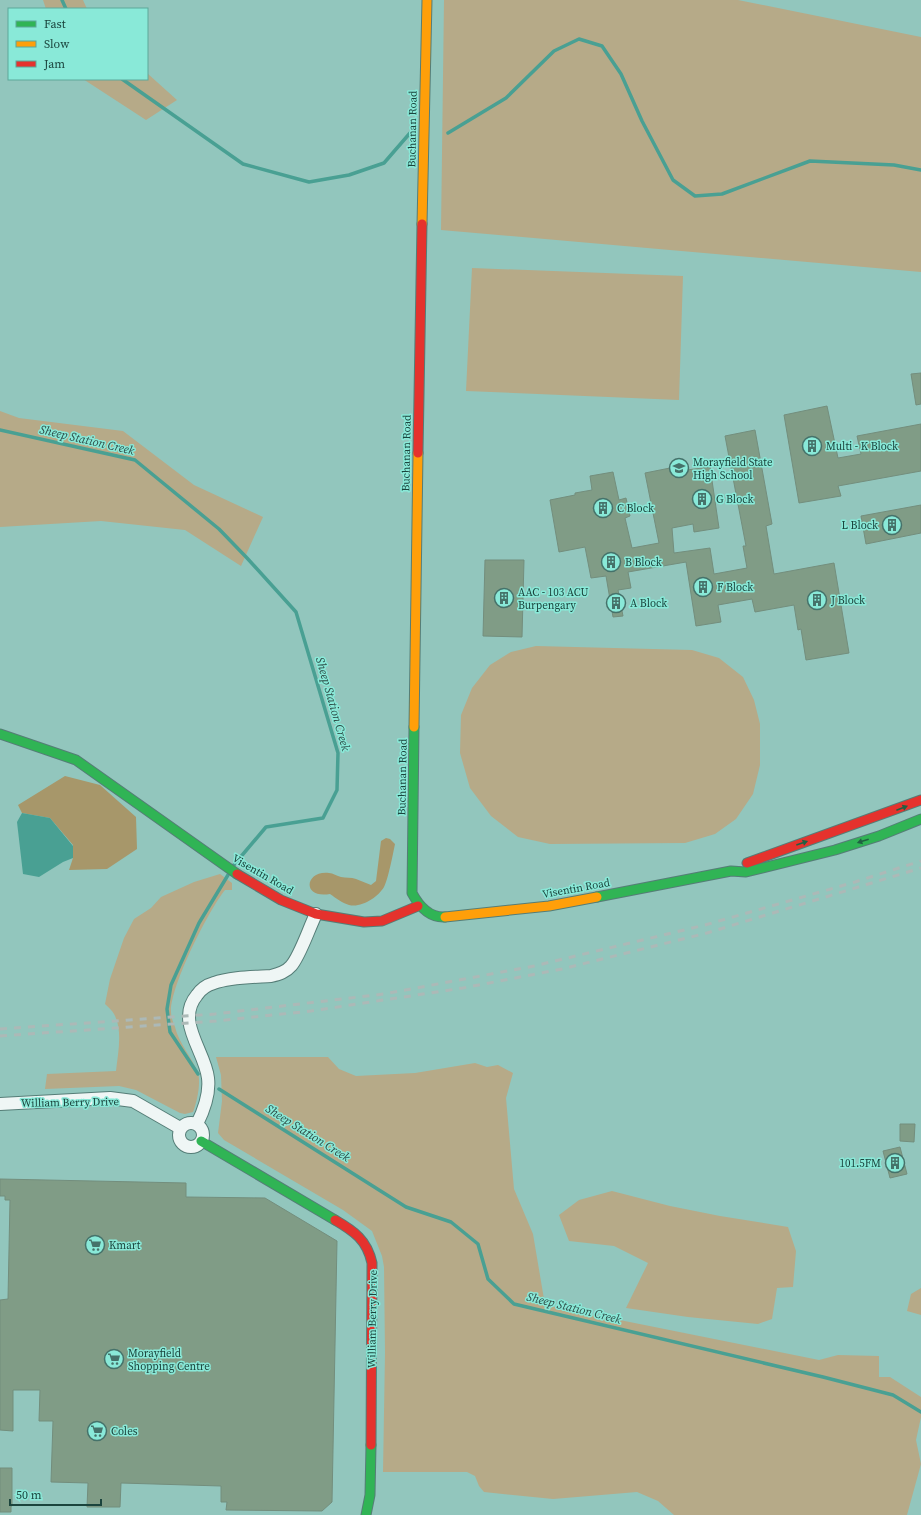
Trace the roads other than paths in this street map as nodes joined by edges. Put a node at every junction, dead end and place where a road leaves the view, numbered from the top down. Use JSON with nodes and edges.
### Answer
{"nodes":[{"id":1,"x":427,"y":0,"type":"edge"},
{"id":2,"x":0,"y":734,"type":"edge"},
{"id":3,"x":921,"y":800,"type":"edge"},
{"id":4,"x":921,"y":819,"type":"edge"},
{"id":5,"x":731,"y":871,"type":"junction"},
{"id":6,"x":418,"y":906,"type":"junction"},
{"id":7,"x":316,"y":914,"type":"junction"},
{"id":8,"x":0,"y":1104,"type":"edge"},
{"id":9,"x":197,"y":1124,"type":"junction"},
{"id":10,"x":180,"y":1128,"type":"junction"},
{"id":11,"x":201,"y":1141,"type":"junction"},
{"id":12,"x":370,"y":1495,"type":"junction"},
{"id":13,"x":366,"y":1515,"type":"edge"},
{"id":14,"x":375,"y":1515,"type":"edge"}],
"edges":[{"from":1,"to":6,"type":"main road","name":"Buchanan Road"},
{"from":2,"to":7,"type":"main road","name":"Visentin Road"},
{"from":5,"to":3,"type":"main road","name":"Visentin Road","one_way":true},
{"from":4,"to":5,"type":"main road","name":"Visentin Road","one_way":true},
{"from":5,"to":6,"type":"main road","name":"Visentin Road"},
{"from":6,"to":7,"type":"main road","name":"Visentin Road"},
{"from":7,"to":9,"type":"street"},
{"from":8,"to":10,"type":"street","name":"William Berry Drive"},
{"from":9,"to":10,"type":"street"},
{"from":9,"to":11,"type":"street"},
{"from":10,"to":11,"type":"street"},
{"from":11,"to":12,"type":"main road","name":"William Berry Drive"},
{"from":12,"to":13,"type":"main road","name":"William Berry Drive"},
{"from":12,"to":14,"type":"street","name":"William Berry Drive"}]}
